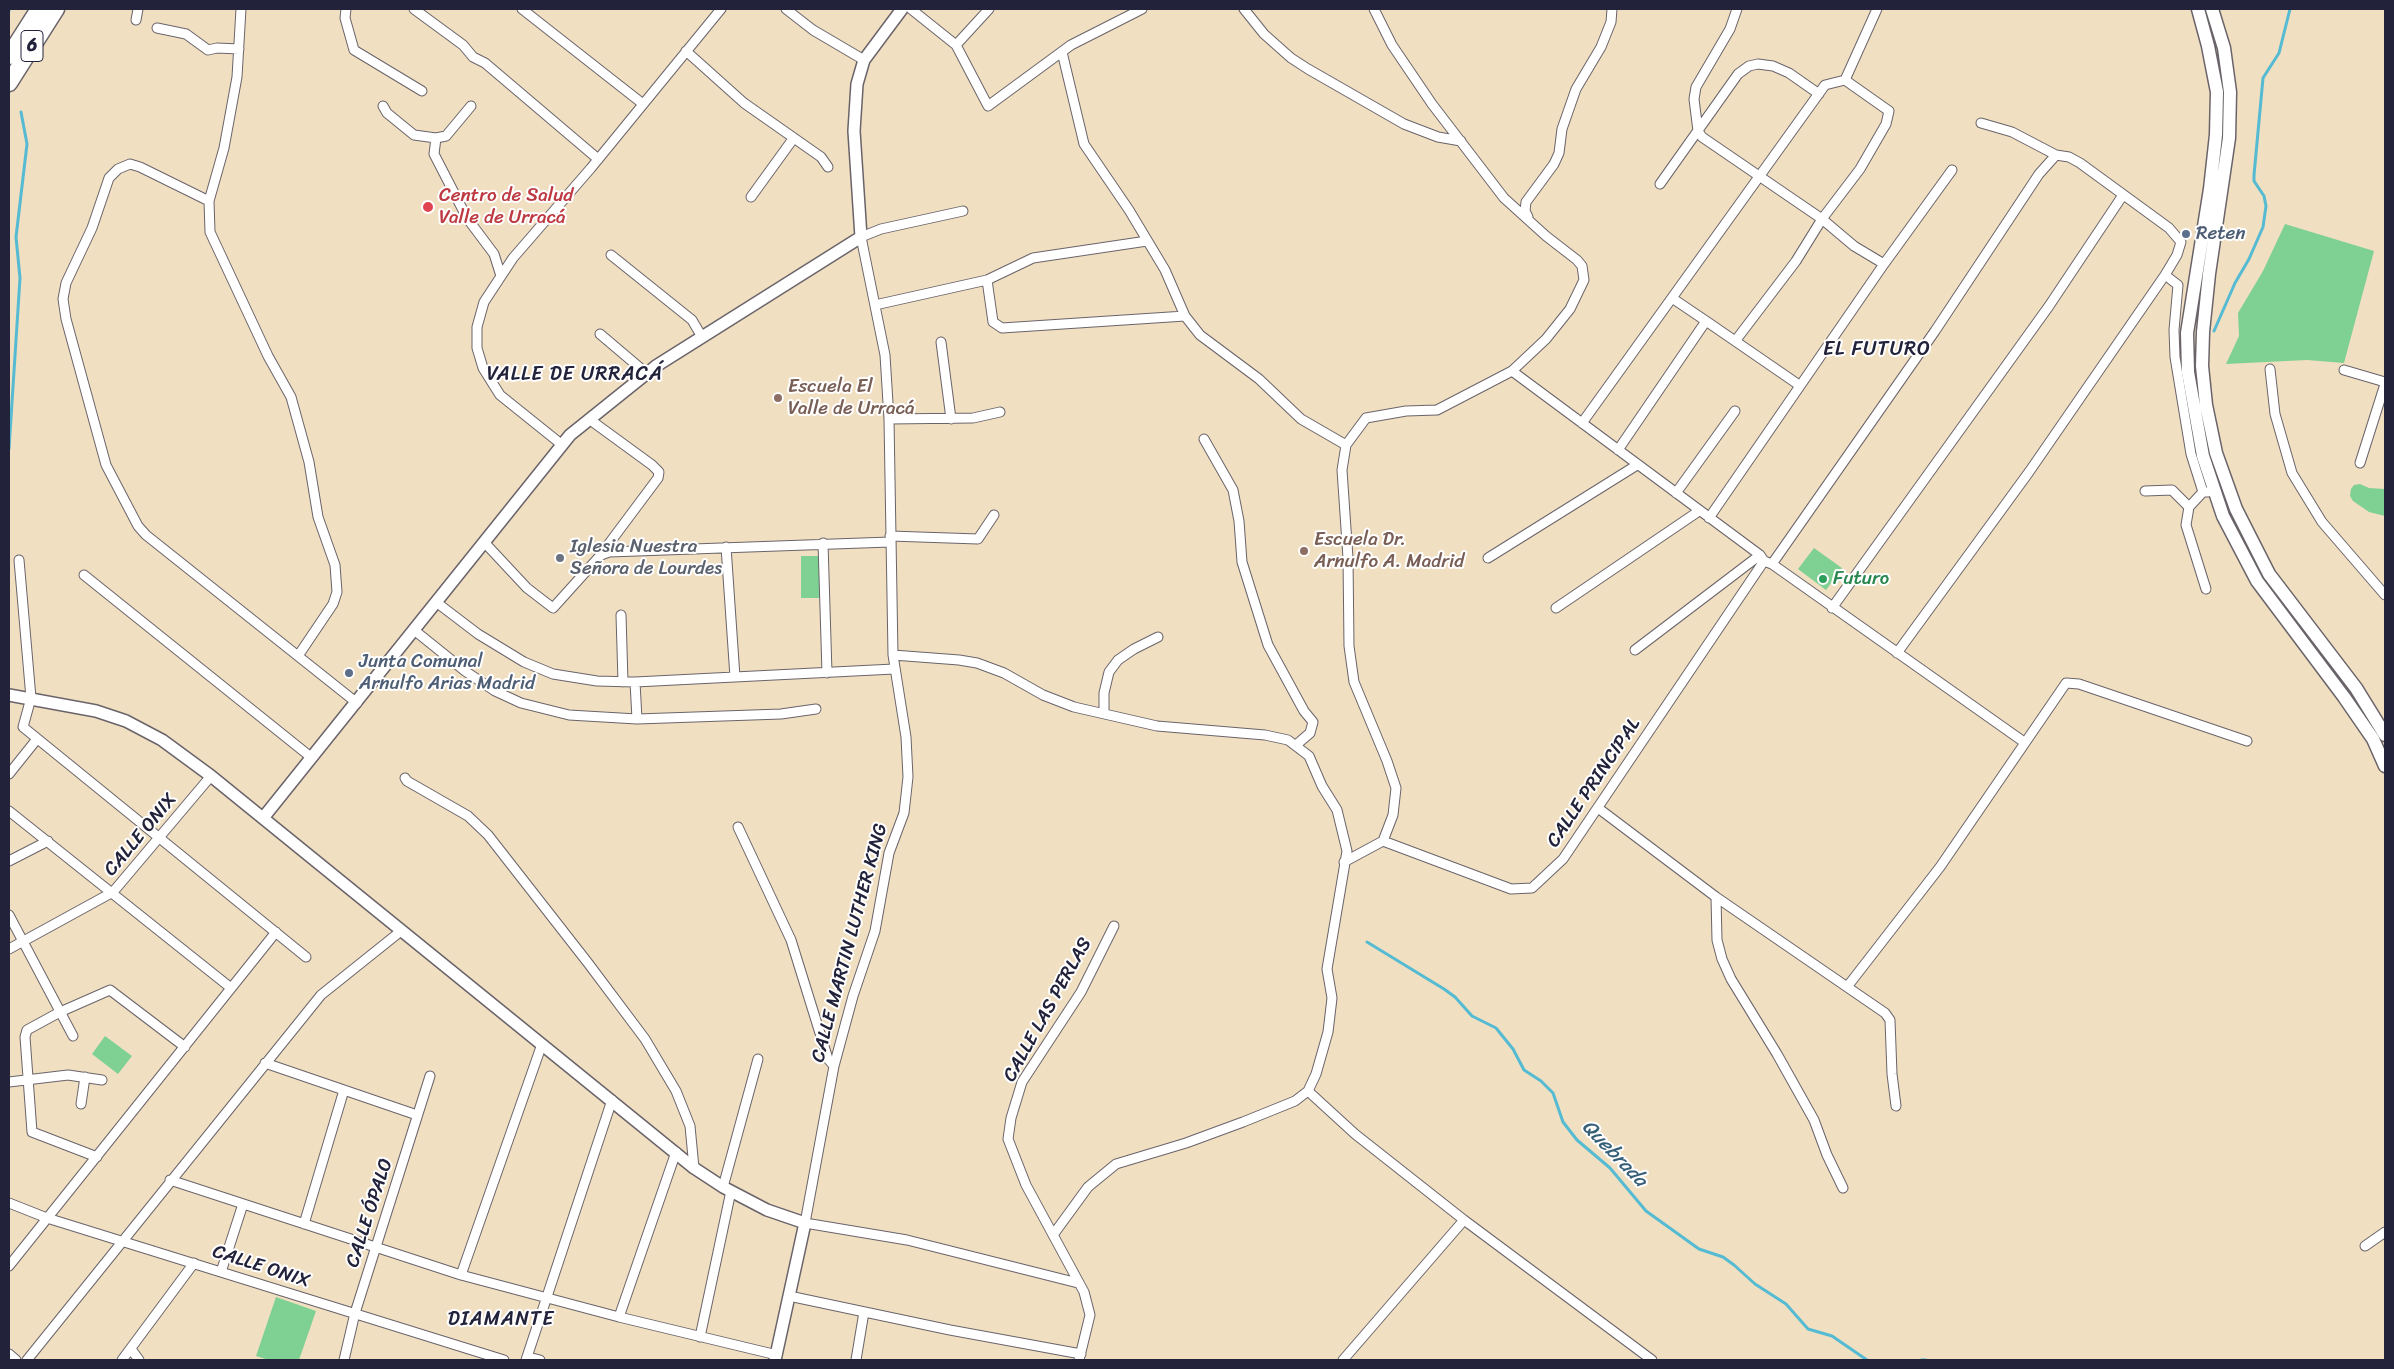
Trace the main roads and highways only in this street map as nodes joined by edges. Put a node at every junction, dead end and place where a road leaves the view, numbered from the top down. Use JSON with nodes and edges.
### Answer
{"nodes":[{"id":1,"x":39,"y":9,"type":"edge"},
{"id":2,"x":56,"y":9,"type":"edge"},
{"id":3,"x":2198,"y":9,"type":"edge"},
{"id":4,"x":2212,"y":9,"type":"edge"},
{"id":5,"x":9,"y":56,"type":"edge"},
{"id":6,"x":9,"y":84,"type":"edge"},
{"id":7,"x":2385,"y":735,"type":"edge"},
{"id":8,"x":2385,"y":766,"type":"edge"}],
"edges":[{"from":1,"to":5,"type":"highway","number":"6"},
{"from":2,"to":6,"type":"highway","number":"6"},
{"from":3,"to":8,"type":"main road"},
{"from":4,"to":7,"type":"main road"}]}
